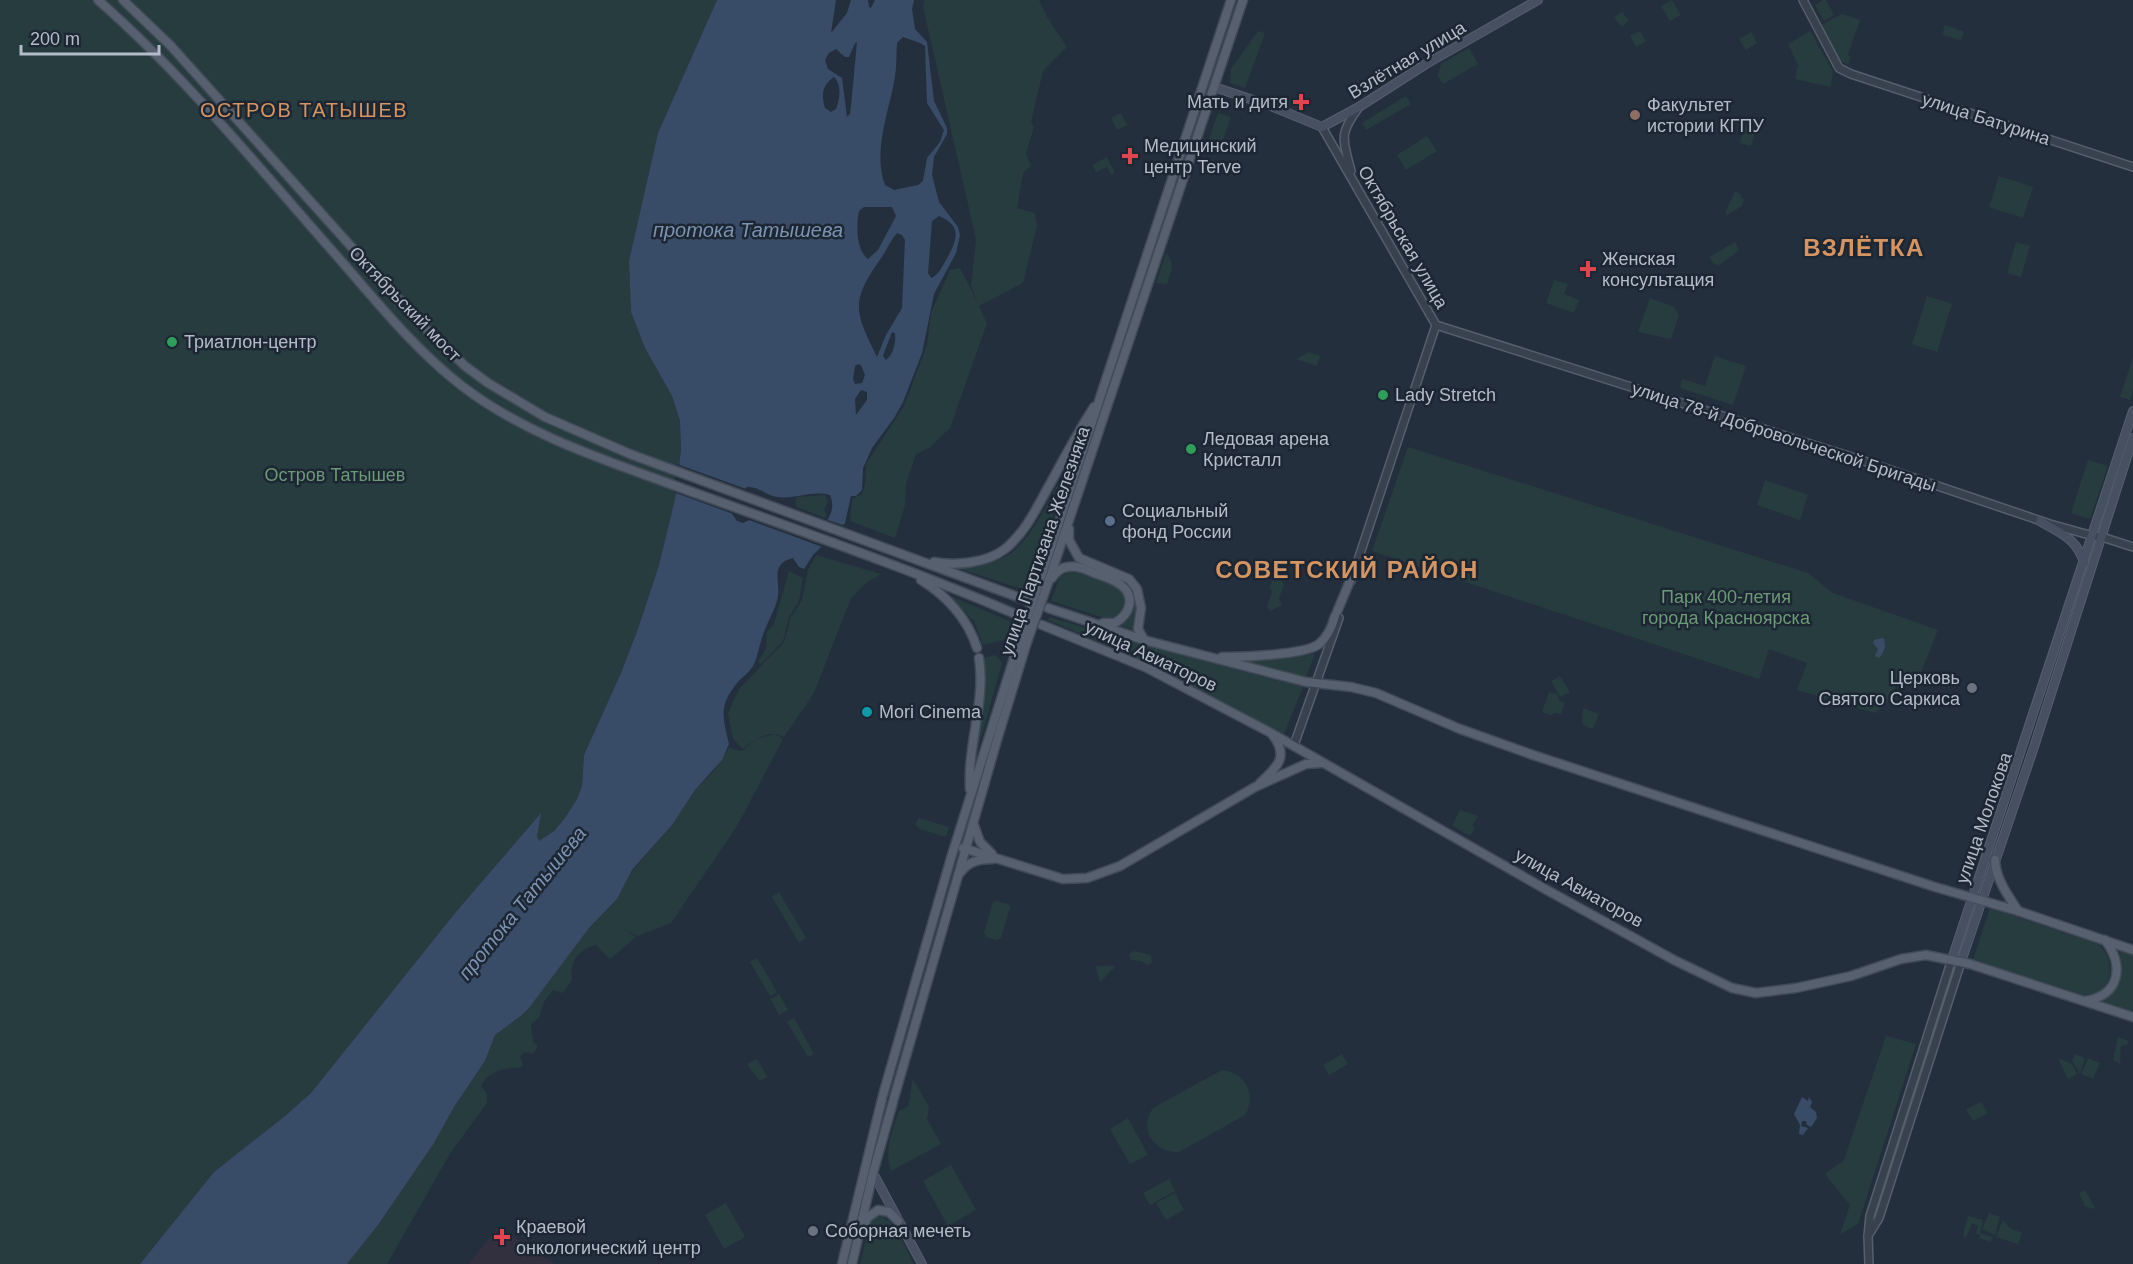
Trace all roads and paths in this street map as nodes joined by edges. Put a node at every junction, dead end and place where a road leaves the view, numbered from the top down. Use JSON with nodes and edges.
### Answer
{"nodes":[{"id":1,"x":98,"y":0,"type":"edge"},
{"id":2,"x":123,"y":0,"type":"edge"},
{"id":3,"x":1231,"y":0,"type":"edge"},
{"id":4,"x":1243,"y":0,"type":"edge"},
{"id":5,"x":1538,"y":0,"type":"edge"},
{"id":6,"x":1803,"y":0,"type":"edge"},
{"id":7,"x":1203,"y":86,"type":"junction"},
{"id":8,"x":1214,"y":87,"type":"junction"},
{"id":9,"x":1359,"y":107,"type":"junction"},
{"id":10,"x":1322,"y":127,"type":"junction"},
{"id":11,"x":2133,"y":167,"type":"edge"},
{"id":12,"x":1353,"y":179,"type":"junction"},
{"id":13,"x":1436,"y":325,"type":"junction"},
{"id":14,"x":1101,"y":395,"type":"junction"},
{"id":15,"x":2133,"y":411,"type":"edge"},
{"id":16,"x":2133,"y":438,"type":"edge"},
{"id":17,"x":1069,"y":518,"type":"junction"},
{"id":18,"x":2040,"y":521,"type":"junction"},
{"id":19,"x":2093,"y":536,"type":"junction"},
{"id":20,"x":2102,"y":537,"type":"junction"},
{"id":21,"x":2133,"y":547,"type":"edge"},
{"id":22,"x":907,"y":556,"type":"junction"},
{"id":23,"x":2084,"y":563,"type":"junction"},
{"id":24,"x":902,"y":569,"type":"junction"},
{"id":25,"x":1352,"y":576,"type":"joint"},
{"id":26,"x":1044,"y":582,"type":"junction"},
{"id":27,"x":1026,"y":600,"type":"dead end"},
{"id":28,"x":1048,"y":608,"type":"dead end"},
{"id":29,"x":1338,"y":615,"type":"junction"},
{"id":30,"x":1020,"y":616,"type":"dead end"},
{"id":31,"x":1088,"y":622,"type":"junction"},
{"id":32,"x":1042,"y":625,"type":"dead end"},
{"id":33,"x":1024,"y":640,"type":"junction"},
{"id":34,"x":1144,"y":640,"type":"junction"},
{"id":35,"x":977,"y":648,"type":"dead end"},
{"id":36,"x":1210,"y":657,"type":"junction"},
{"id":37,"x":979,"y":658,"type":"dead end"},
{"id":38,"x":1317,"y":684,"type":"junction"},
{"id":39,"x":1271,"y":733,"type":"junction"},
{"id":40,"x":1294,"y":745,"type":"junction"},
{"id":41,"x":1325,"y":764,"type":"junction"},
{"id":42,"x":1255,"y":787,"type":"junction"},
{"id":43,"x":970,"y":796,"type":"junction"},
{"id":44,"x":974,"y":825,"type":"junction"},
{"id":45,"x":956,"y":845,"type":"junction"},
{"id":46,"x":966,"y":849,"type":"junction"},
{"id":47,"x":997,"y":859,"type":"junction"},
{"id":48,"x":1995,"y":860,"type":"junction"},
{"id":49,"x":957,"y":878,"type":"junction"},
{"id":50,"x":1977,"y":899,"type":"junction"},
{"id":51,"x":2018,"y":911,"type":"junction"},
{"id":52,"x":2105,"y":940,"type":"junction"},
{"id":53,"x":2133,"y":950,"type":"edge"},
{"id":54,"x":1957,"y":961,"type":"junction"},
{"id":55,"x":2085,"y":1001,"type":"junction"},
{"id":56,"x":2133,"y":1017,"type":"edge"},
{"id":57,"x":868,"y":1172,"type":"junction"},
{"id":58,"x":898,"y":1221,"type":"junction"},
{"id":59,"x":857,"y":1247,"type":"junction"},
{"id":60,"x":842,"y":1264,"type":"edge"},
{"id":61,"x":852,"y":1264,"type":"edge"},
{"id":62,"x":922,"y":1264,"type":"edge"},
{"id":63,"x":1869,"y":1264,"type":"edge"}],
"edges":[{"from":1,"to":24,"type":"main road","name":"Октябрьский мост"},
{"from":2,"to":22,"type":"main road","name":"Октябрьский мост"},
{"from":3,"to":7,"type":"main road","name":"улица Партизана Железняка"},
{"from":4,"to":8,"type":"main road","name":"улица Партизана Железняка"},
{"from":5,"to":9,"type":"main road","name":"Взлётная улица"},
{"from":6,"to":11,"type":"street","name":"улица Батурина"},
{"from":7,"to":8,"type":"main road"},
{"from":7,"to":14,"type":"main road","name":"улица Партизана Железняка"},
{"from":8,"to":10,"type":"main road"},
{"from":8,"to":17,"type":"main road","name":"улица Партизана Железняка"},
{"from":9,"to":10,"type":"main road","name":"Взлётная улица"},
{"from":9,"to":12,"type":"street"},
{"from":10,"to":12,"type":"street","name":"Октябрьская улица"},
{"from":12,"to":13,"type":"street","name":"Октябрьская улица"},
{"from":13,"to":18,"type":"street","name":"улица 78-й Добровольческой Бригады"},
{"from":13,"to":25,"type":"street","name":"Октябрьская улица"},
{"from":14,"to":22,"type":"main road"},
{"from":14,"to":26,"type":"main road","name":"улица Партизана Железняка"},
{"from":15,"to":19,"type":"main road","name":"улица Молокова"},
{"from":16,"to":20,"type":"main road","name":"улица Молокова"},
{"from":17,"to":26,"type":"main road","name":"улица Партизана Железняка"},
{"from":17,"to":34,"type":"main road"},
{"from":18,"to":19,"type":"street","name":"улица 78-й Добровольческой Бригады"},
{"from":18,"to":23,"type":"main road"},
{"from":19,"to":20,"type":"street","name":"улица 78-й Добровольческой Бригады"},
{"from":19,"to":23,"type":"main road","name":"улица Молокова"},
{"from":20,"to":21,"type":"street","name":"улица 78-й Добровольческой Бригады"},
{"from":20,"to":48,"type":"main road","name":"улица Молокова"},
{"from":22,"to":27,"type":"main road"},
{"from":23,"to":50,"type":"main road","name":"улица Молокова"},
{"from":24,"to":30,"type":"main road"},
{"from":24,"to":35,"type":"main road"},
{"from":25,"to":29,"type":"main road"},
{"from":26,"to":31,"type":"main road"},
{"from":26,"to":33,"type":"main road","name":"улица Партизана Железняка","bridge":true},
{"from":28,"to":31,"type":"main road","name":"улица Авиаторов"},
{"from":29,"to":36,"type":"main road"},
{"from":29,"to":38,"type":"street"},
{"from":31,"to":34,"type":"main road","name":"улица Авиаторов"},
{"from":32,"to":39,"type":"main road","name":"улица Авиаторов"},
{"from":33,"to":43,"type":"main road","name":"улица Партизана Железняка"},
{"from":33,"to":44,"type":"main road","name":"улица Партизана Железняка"},
{"from":34,"to":36,"type":"main road","name":"улица Авиаторов"},
{"from":36,"to":38,"type":"main road","name":"улица Авиаторов"},
{"from":37,"to":43,"type":"main road"},
{"from":38,"to":40,"type":"street"},
{"from":38,"to":50,"type":"main road","name":"улица Авиаторов"},
{"from":39,"to":40,"type":"main road","name":"улица Авиаторов"},
{"from":39,"to":42,"type":"main road"},
{"from":40,"to":41,"type":"main road","name":"улица Авиаторов"},
{"from":41,"to":42,"type":"main road"},
{"from":41,"to":54,"type":"main road","name":"улица Авиаторов"},
{"from":42,"to":47,"type":"main road"},
{"from":43,"to":45,"type":"main road","name":"улица Партизана Железняка"},
{"from":44,"to":46,"type":"main road","name":"улица Партизана Железняка"},
{"from":44,"to":47,"type":"main road"},
{"from":45,"to":46,"type":"main road"},
{"from":45,"to":57,"type":"main road","name":"улица Партизана Железняка"},
{"from":46,"to":47,"type":"main road"},
{"from":46,"to":49,"type":"main road","name":"улица Партизана Железняка"},
{"from":47,"to":49,"type":"main road"},
{"from":48,"to":50,"type":"main road","name":"улица Молокова"},
{"from":48,"to":51,"type":"main road"},
{"from":49,"to":57,"type":"main road","name":"улица Партизана Железняка"},
{"from":50,"to":51,"type":"main road","name":"улица Авиаторов"},
{"from":50,"to":54,"type":"main road","name":"улица Молокова"},
{"from":51,"to":52,"type":"main road","name":"улица Авиаторов"},
{"from":52,"to":53,"type":"main road","name":"улица Авиаторов"},
{"from":52,"to":55,"type":"main road"},
{"from":54,"to":55,"type":"main road","name":"улица Авиаторов"},
{"from":54,"to":63,"type":"street","name":"улица Молокова"},
{"from":55,"to":56,"type":"main road","name":"улица Авиаторов"},
{"from":57,"to":58,"type":"main road"},
{"from":57,"to":59,"type":"main road"},
{"from":57,"to":60,"type":"main road"},
{"from":58,"to":59,"type":"main road"},
{"from":58,"to":62,"type":"main road"},
{"from":59,"to":61,"type":"main road"}]}
